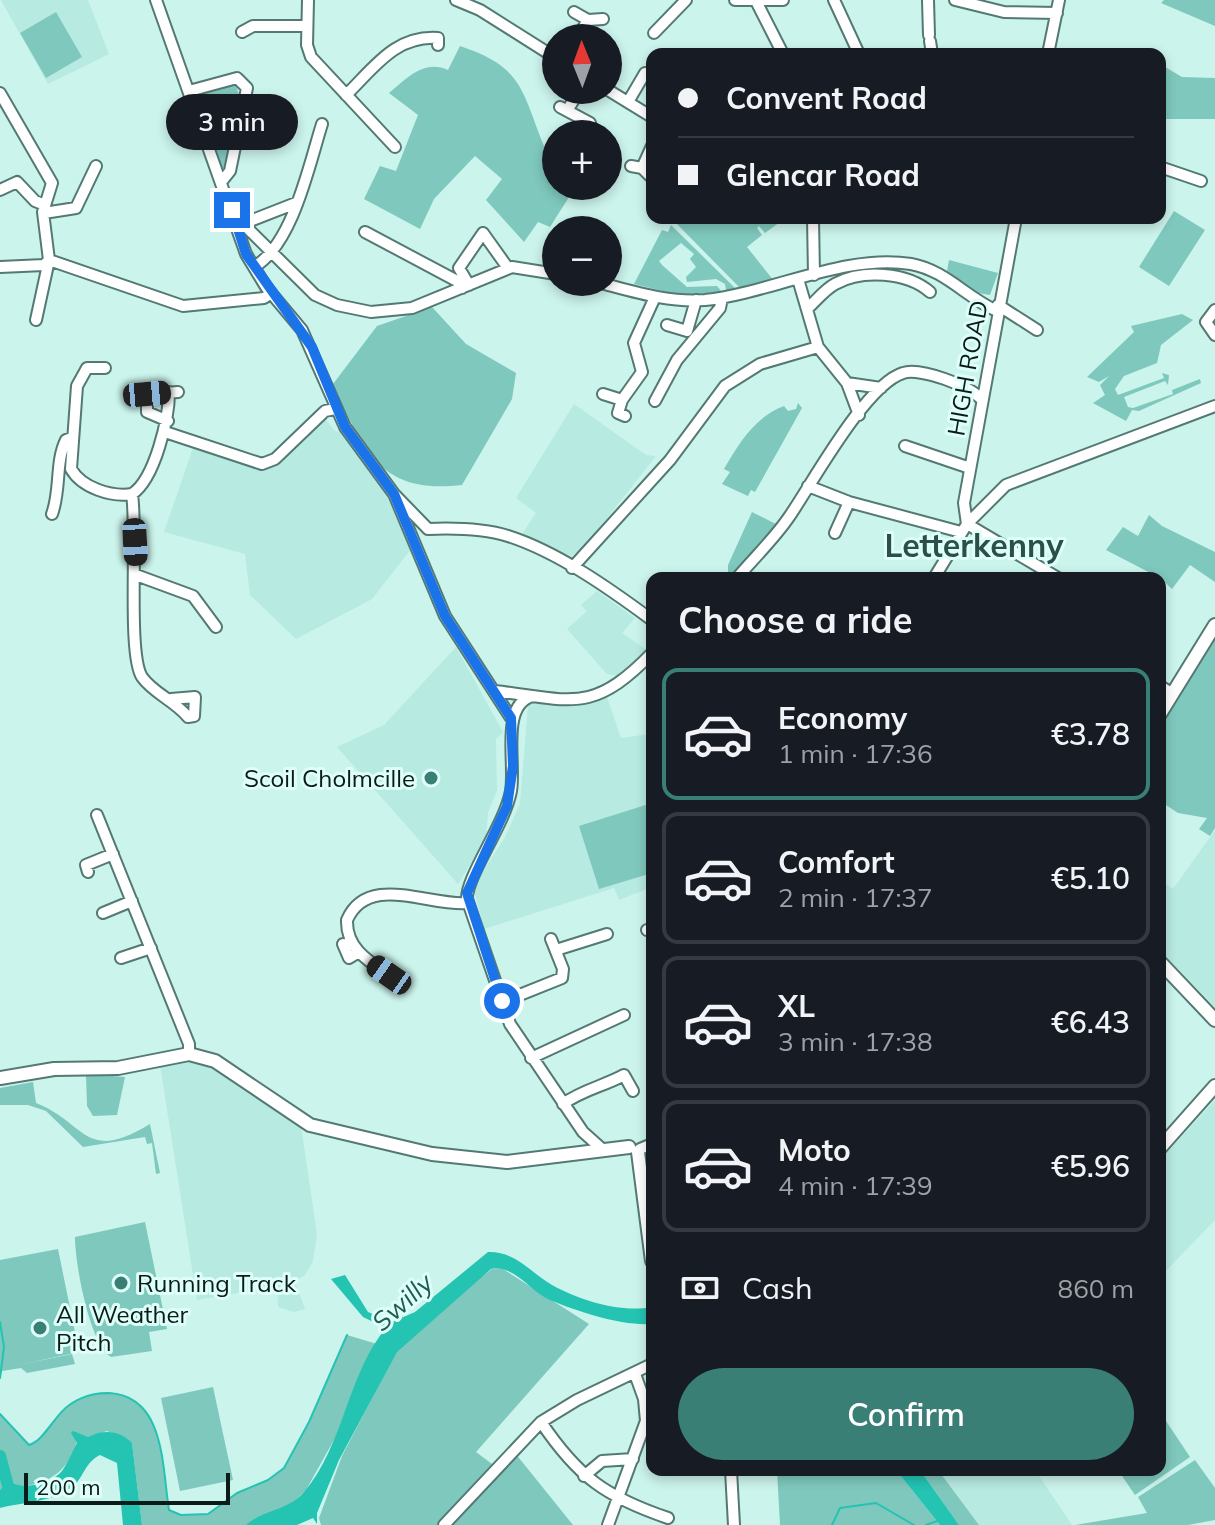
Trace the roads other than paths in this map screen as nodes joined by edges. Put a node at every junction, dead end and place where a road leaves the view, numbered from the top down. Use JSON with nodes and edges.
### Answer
{"nodes":[{"id":1,"x":156,"y":0,"type":"edge"},
{"id":2,"x":308,"y":0,"type":"edge"},
{"id":3,"x":456,"y":0,"type":"edge"},
{"id":4,"x":488,"y":0,"type":"edge"},
{"id":5,"x":686,"y":0,"type":"edge"},
{"id":6,"x":735,"y":0,"type":"edge"},
{"id":7,"x":743,"y":0,"type":"edge"},
{"id":8,"x":783,"y":0,"type":"edge"},
{"id":9,"x":834,"y":0,"type":"edge"},
{"id":10,"x":928,"y":0,"type":"edge"},
{"id":11,"x":955,"y":0,"type":"edge"},
{"id":12,"x":1059,"y":0,"type":"edge"},
{"id":13,"x":756,"y":1,"type":"edge"},
{"id":14,"x":483,"y":12,"type":"junction"},
{"id":15,"x":574,"y":12,"type":"dead end"},
{"id":16,"x":1057,"y":13,"type":"junction"},
{"id":17,"x":603,"y":19,"type":"dead end"},
{"id":18,"x":588,"y":20,"type":"junction"},
{"id":19,"x":586,"y":24,"type":"edge"},
{"id":20,"x":307,"y":26,"type":"junction"},
{"id":21,"x":242,"y":32,"type":"dead end"},
{"id":22,"x":654,"y":33,"type":"dead end"},
{"id":23,"x":931,"y":43,"type":"edge"},
{"id":24,"x":438,"y":45,"type":"dead end"},
{"id":25,"x":780,"y":48,"type":"edge"},
{"id":26,"x":856,"y":48,"type":"edge"},
{"id":27,"x":1049,"y":48,"type":"edge"},
{"id":28,"x":542,"y":49,"type":"edge"},
{"id":29,"x":644,"y":73,"type":"edge"},
{"id":30,"x":189,"y":91,"type":"junction"},
{"id":31,"x":0,"y":93,"type":"edge"},
{"id":32,"x":346,"y":95,"type":"junction"},
{"id":33,"x":622,"y":98,"type":"edge"},
{"id":34,"x":628,"y":102,"type":"junction"},
{"id":35,"x":568,"y":104,"type":"edge"},
{"id":36,"x":646,"y":113,"type":"edge"},
{"id":37,"x":585,"y":120,"type":"edge"},
{"id":38,"x":322,"y":124,"type":"dead end"},
{"id":39,"x":395,"y":147,"type":"dead end"},
{"id":40,"x":646,"y":159,"type":"edge"},
{"id":41,"x":96,"y":166,"type":"dead end"},
{"id":42,"x":1166,"y":169,"type":"edge"},
{"id":43,"x":641,"y":170,"type":"dead end"},
{"id":44,"x":222,"y":181,"type":"junction"},
{"id":45,"x":1201,"y":181,"type":"dead end"},
{"id":46,"x":0,"y":190,"type":"edge"},
{"id":47,"x":296,"y":203,"type":"junction"},
{"id":48,"x":44,"y":209,"type":"junction"},
{"id":49,"x":813,"y":224,"type":"edge"},
{"id":50,"x":1015,"y":224,"type":"edge"},
{"id":51,"x":247,"y":230,"type":"junction"},
{"id":52,"x":365,"y":232,"type":"dead end"},
{"id":53,"x":271,"y":253,"type":"junction"},
{"id":54,"x":49,"y":260,"type":"junction"},
{"id":55,"x":0,"y":267,"type":"edge"},
{"id":56,"x":254,"y":267,"type":"junction"},
{"id":57,"x":508,"y":268,"type":"junction"},
{"id":58,"x":542,"y":272,"type":"edge"},
{"id":59,"x":814,"y":275,"type":"junction"},
{"id":60,"x":798,"y":279,"type":"junction"},
{"id":61,"x":465,"y":286,"type":"junction"},
{"id":62,"x":622,"y":288,"type":"edge"},
{"id":63,"x":930,"y":292,"type":"dead end"},
{"id":64,"x":271,"y":293,"type":"junction"},
{"id":65,"x":655,"y":297,"type":"junction"},
{"id":66,"x":722,"y":298,"type":"junction"},
{"id":67,"x":696,"y":300,"type":"junction"},
{"id":68,"x":998,"y":308,"type":"junction"},
{"id":69,"x":807,"y":309,"type":"junction"},
{"id":70,"x":1215,"y":310,"type":"edge"},
{"id":71,"x":36,"y":320,"type":"dead end"},
{"id":72,"x":667,"y":325,"type":"dead end"},
{"id":73,"x":1037,"y":330,"type":"dead end"},
{"id":74,"x":1215,"y":335,"type":"edge"},
{"id":75,"x":818,"y":347,"type":"junction"},
{"id":76,"x":105,"y":368,"type":"dead end"},
{"id":77,"x":986,"y":375,"type":"junction"},
{"id":78,"x":847,"y":383,"type":"junction"},
{"id":79,"x":963,"y":385,"type":"junction"},
{"id":80,"x":881,"y":388,"type":"junction"},
{"id":81,"x":603,"y":394,"type":"dead end"},
{"id":82,"x":622,"y":400,"type":"junction"},
{"id":83,"x":982,"y":400,"type":"junction"},
{"id":84,"x":655,"y":401,"type":"dead end"},
{"id":85,"x":1215,"y":406,"type":"edge"},
{"id":86,"x":335,"y":409,"type":"junction"},
{"id":87,"x":859,"y":415,"type":"junction"},
{"id":88,"x":625,"y":416,"type":"dead end"},
{"id":89,"x":167,"y":427,"type":"junction"},
{"id":90,"x":73,"y":437,"type":"junction"},
{"id":91,"x":905,"y":446,"type":"dead end"},
{"id":92,"x":970,"y":468,"type":"junction"},
{"id":93,"x":808,"y":486,"type":"junction"},
{"id":94,"x":132,"y":494,"type":"junction"},
{"id":95,"x":394,"y":494,"type":"junction"},
{"id":96,"x":849,"y":502,"type":"junction"},
{"id":97,"x":52,"y":514,"type":"dead end"},
{"id":98,"x":964,"y":528,"type":"junction"},
{"id":99,"x":428,"y":529,"type":"junction"},
{"id":100,"x":835,"y":533,"type":"dead end"},
{"id":101,"x":416,"y":539,"type":"junction"},
{"id":102,"x":572,"y":568,"type":"junction"},
{"id":103,"x":742,"y":572,"type":"edge"},
{"id":104,"x":938,"y":572,"type":"edge"},
{"id":105,"x":1047,"y":572,"type":"edge"},
{"id":106,"x":136,"y":575,"type":"junction"},
{"id":107,"x":646,"y":613,"type":"edge"},
{"id":108,"x":1215,"y":625,"type":"edge"},
{"id":109,"x":216,"y":627,"type":"dead end"},
{"id":110,"x":646,"y":659,"type":"edge"},
{"id":111,"x":1166,"y":690,"type":"edge"},
{"id":112,"x":495,"y":691,"type":"junction"},
{"id":113,"x":1173,"y":694,"type":"junction"},
{"id":114,"x":532,"y":696,"type":"junction"},
{"id":115,"x":171,"y":699,"type":"dead end"},
{"id":116,"x":1166,"y":705,"type":"edge"},
{"id":117,"x":511,"y":718,"type":"junction"},
{"id":118,"x":97,"y":815,"type":"dead end"},
{"id":119,"x":113,"y":854,"type":"junction"},
{"id":120,"x":88,"y":872,"type":"dead end"},
{"id":121,"x":132,"y":901,"type":"junction"},
{"id":122,"x":468,"y":903,"type":"junction"},
{"id":123,"x":103,"y":913,"type":"dead end"},
{"id":124,"x":607,"y":934,"type":"dead end"},
{"id":125,"x":551,"y":939,"type":"dead end"},
{"id":126,"x":343,"y":944,"type":"dead end"},
{"id":127,"x":151,"y":948,"type":"junction"},
{"id":128,"x":556,"y":950,"type":"junction"},
{"id":129,"x":359,"y":952,"type":"junction"},
{"id":130,"x":121,"y":958,"type":"dead end"},
{"id":131,"x":1166,"y":968,"type":"edge"},
{"id":132,"x":389,"y":975,"type":"dead end"},
{"id":133,"x":502,"y":1002,"type":"junction"},
{"id":134,"x":624,"y":1015,"type":"dead end"},
{"id":135,"x":1215,"y":1020,"type":"edge"},
{"id":136,"x":189,"y":1054,"type":"junction"},
{"id":137,"x":531,"y":1058,"type":"junction"},
{"id":138,"x":0,"y":1078,"type":"edge"},
{"id":139,"x":1214,"y":1090,"type":"edge"},
{"id":140,"x":633,"y":1091,"type":"dead end"},
{"id":141,"x":563,"y":1104,"type":"junction"},
{"id":142,"x":583,"y":1132,"type":"junction"},
{"id":143,"x":1166,"y":1142,"type":"edge"},
{"id":144,"x":640,"y":1148,"type":"edge"},
{"id":145,"x":602,"y":1149,"type":"junction"},
{"id":146,"x":586,"y":1151,"type":"junction"},
{"id":147,"x":646,"y":1204,"type":"edge"},
{"id":148,"x":646,"y":1368,"type":"edge"},
{"id":149,"x":635,"y":1374,"type":"junction"},
{"id":150,"x":541,"y":1422,"type":"junction"},
{"id":151,"x":633,"y":1459,"type":"junction"},
{"id":152,"x":584,"y":1476,"type":"junction"},
{"id":153,"x":731,"y":1476,"type":"edge"},
{"id":154,"x":618,"y":1499,"type":"junction"},
{"id":155,"x":668,"y":1518,"type":"dead end"},
{"id":156,"x":444,"y":1525,"type":"edge"},
{"id":157,"x":608,"y":1525,"type":"edge"},
{"id":158,"x":734,"y":1525,"type":"edge"}],
"edges":[{"from":1,"to":30,"type":"street"},
{"from":2,"to":20,"type":"street"},
{"from":3,"to":14,"type":"street"},
{"from":4,"to":14,"type":"street"},
{"from":5,"to":22,"type":"street"},
{"from":6,"to":7,"type":"street"},
{"from":7,"to":13,"type":"street"},
{"from":8,"to":13,"type":"street"},
{"from":9,"to":26,"type":"street"},
{"from":10,"to":23,"type":"street"},
{"from":11,"to":16,"type":"street"},
{"from":12,"to":16,"type":"street"},
{"from":13,"to":25,"type":"street"},
{"from":14,"to":28,"type":"street"},
{"from":15,"to":18,"type":"street"},
{"from":16,"to":27,"type":"street"},
{"from":17,"to":18,"type":"street"},
{"from":18,"to":19,"type":"street"},
{"from":20,"to":21,"type":"street"},
{"from":20,"to":32,"type":"street"},
{"from":24,"to":32,"type":"street"},
{"from":29,"to":34,"type":"street"},
{"from":30,"to":44,"type":"street"},
{"from":30,"to":44,"type":"street"},
{"from":31,"to":48,"type":"street"},
{"from":32,"to":39,"type":"street"},
{"from":33,"to":34,"type":"street"},
{"from":34,"to":36,"type":"street"},
{"from":35,"to":37,"type":"street"},
{"from":38,"to":47,"type":"street"},
{"from":40,"to":43,"type":"street"},
{"from":41,"to":48,"type":"street"},
{"from":42,"to":45,"type":"street"},
{"from":44,"to":51,"type":"street"},
{"from":46,"to":48,"type":"street"},
{"from":47,"to":51,"type":"street"},
{"from":47,"to":53,"type":"street"},
{"from":48,"to":54,"type":"street"},
{"from":49,"to":59,"type":"street"},
{"from":50,"to":68,"type":"street","name":"HIGH ROAD"},
{"from":51,"to":53,"type":"street"},
{"from":51,"to":56,"type":"street"},
{"from":52,"to":61,"type":"street"},
{"from":53,"to":56,"type":"street"},
{"from":53,"to":61,"type":"street"},
{"from":54,"to":55,"type":"street"},
{"from":54,"to":64,"type":"street"},
{"from":54,"to":71,"type":"street"},
{"from":56,"to":64,"type":"street"},
{"from":57,"to":58,"type":"street"},
{"from":57,"to":61,"type":"street"},
{"from":57,"to":61,"type":"street"},
{"from":59,"to":60,"type":"street"},
{"from":59,"to":68,"type":"street"},
{"from":60,"to":66,"type":"street"},
{"from":60,"to":69,"type":"street"},
{"from":62,"to":65,"type":"street"},
{"from":63,"to":69,"type":"street"},
{"from":64,"to":86,"type":"street"},
{"from":65,"to":67,"type":"street"},
{"from":65,"to":82,"type":"street"},
{"from":66,"to":67,"type":"street"},
{"from":66,"to":84,"type":"street"},
{"from":67,"to":72,"type":"street"},
{"from":68,"to":73,"type":"street"},
{"from":68,"to":77,"type":"street","name":"HIGH ROAD"},
{"from":69,"to":75,"type":"street"},
{"from":70,"to":74,"type":"street"},
{"from":75,"to":78,"type":"street"},
{"from":75,"to":102,"type":"street"},
{"from":76,"to":90,"type":"street"},
{"from":77,"to":79,"type":"street"},
{"from":77,"to":83,"type":"street","name":"HIGH ROAD"},
{"from":78,"to":80,"type":"street"},
{"from":78,"to":87,"type":"street"},
{"from":79,"to":80,"type":"street"},
{"from":79,"to":83,"type":"street"},
{"from":80,"to":87,"type":"street"},
{"from":81,"to":82,"type":"street"},
{"from":82,"to":88,"type":"street"},
{"from":83,"to":92,"type":"street","name":"HIGH ROAD"},
{"from":85,"to":98,"type":"street"},
{"from":86,"to":89,"type":"street"},
{"from":86,"to":95,"type":"street"},
{"from":87,"to":93,"type":"street"},
{"from":89,"to":89,"type":"street"},
{"from":89,"to":94,"type":"street"},
{"from":90,"to":94,"type":"street"},
{"from":90,"to":97,"type":"street"},
{"from":91,"to":92,"type":"street"},
{"from":92,"to":98,"type":"street","name":"HIGH ROAD"},
{"from":93,"to":96,"type":"street"},
{"from":93,"to":103,"type":"street"},
{"from":94,"to":106,"type":"street"},
{"from":95,"to":99,"type":"street"},
{"from":95,"to":101,"type":"street"},
{"from":96,"to":98,"type":"street"},
{"from":96,"to":100,"type":"street"},
{"from":98,"to":104,"type":"street"},
{"from":98,"to":105,"type":"street"},
{"from":99,"to":101,"type":"street"},
{"from":99,"to":102,"type":"street"},
{"from":101,"to":112,"type":"street"},
{"from":102,"to":107,"type":"street"},
{"from":106,"to":109,"type":"street"},
{"from":106,"to":115,"type":"street"},
{"from":108,"to":113,"type":"main road"},
{"from":110,"to":114,"type":"street"},
{"from":111,"to":113,"type":"street"},
{"from":112,"to":114,"type":"street"},
{"from":112,"to":117,"type":"street"},
{"from":113,"to":116,"type":"main road"},
{"from":114,"to":117,"type":"street"},
{"from":117,"to":122,"type":"street"},
{"from":118,"to":119,"type":"street"},
{"from":119,"to":120,"type":"street"},
{"from":119,"to":121,"type":"street"},
{"from":121,"to":123,"type":"street"},
{"from":121,"to":127,"type":"street"},
{"from":122,"to":129,"type":"street"},
{"from":122,"to":133,"type":"street"},
{"from":124,"to":128,"type":"street"},
{"from":125,"to":128,"type":"street"},
{"from":126,"to":129,"type":"street"},
{"from":127,"to":130,"type":"street"},
{"from":127,"to":136,"type":"street"},
{"from":128,"to":133,"type":"street"},
{"from":129,"to":132,"type":"street"},
{"from":131,"to":135,"type":"main road"},
{"from":133,"to":137,"type":"street"},
{"from":134,"to":137,"type":"street"},
{"from":136,"to":138,"type":"main road"},
{"from":136,"to":146,"type":"main road"},
{"from":137,"to":141,"type":"street"},
{"from":139,"to":143,"type":"main road"},
{"from":140,"to":141,"type":"street"},
{"from":141,"to":142,"type":"street"},
{"from":142,"to":145,"type":"street"},
{"from":142,"to":146,"type":"street"},
{"from":144,"to":145,"type":"main road"},
{"from":144,"to":147,"type":"main road"},
{"from":145,"to":146,"type":"main road"},
{"from":148,"to":149,"type":"street"},
{"from":149,"to":150,"type":"street"},
{"from":149,"to":151,"type":"street"},
{"from":150,"to":152,"type":"street"},
{"from":150,"to":156,"type":"street"},
{"from":151,"to":152,"type":"street"},
{"from":151,"to":154,"type":"street"},
{"from":152,"to":154,"type":"street"},
{"from":153,"to":158,"type":"street"},
{"from":154,"to":155,"type":"street"},
{"from":154,"to":157,"type":"street"}]}
